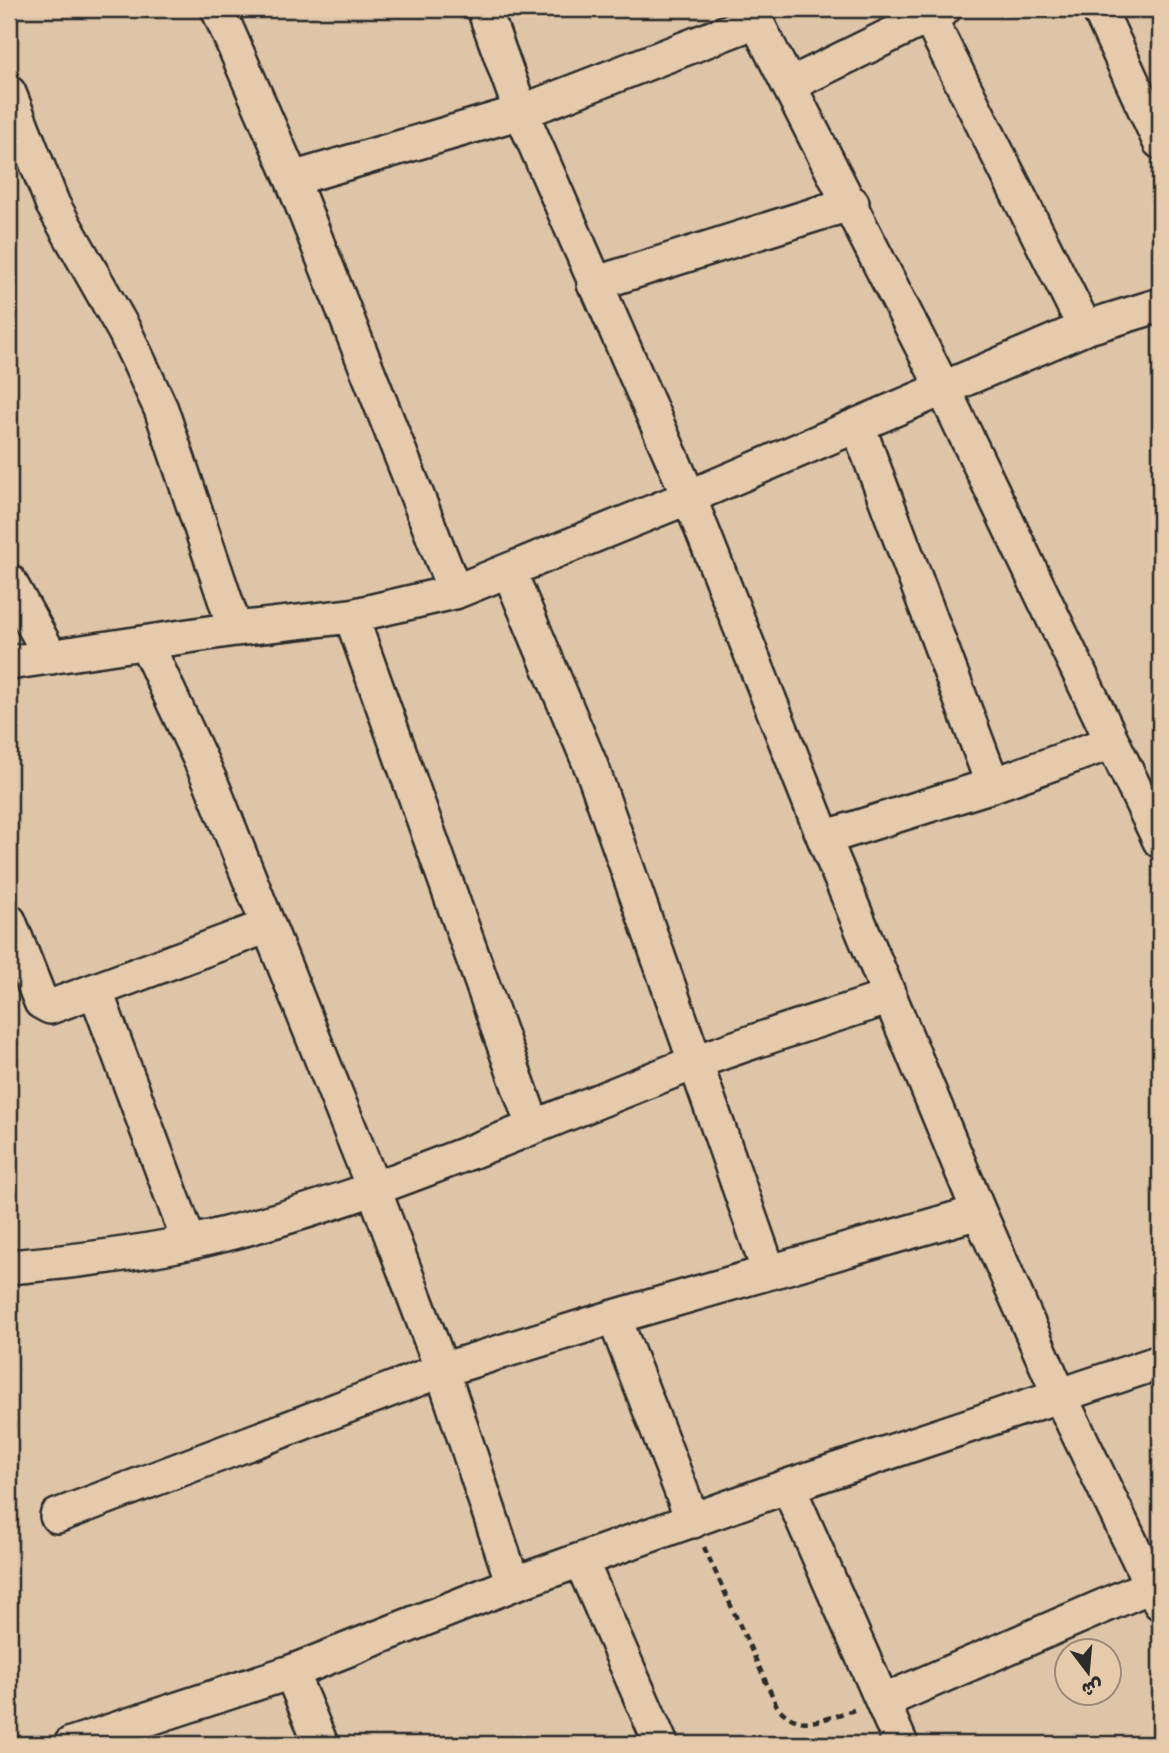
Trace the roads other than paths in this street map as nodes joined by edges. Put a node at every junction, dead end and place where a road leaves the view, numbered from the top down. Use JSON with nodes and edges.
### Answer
{"nodes":[{"id":1,"x":218,"y":9,"type":"edge"},
{"id":2,"x":484,"y":9,"type":"edge"},
{"id":3,"x":1099,"y":9,"type":"edge"},
{"id":4,"x":933,"y":11,"type":"edge"},
{"id":5,"x":753,"y":15,"type":"edge"},
{"id":6,"x":791,"y":84,"type":"junction"},
{"id":7,"x":9,"y":93,"type":"edge"},
{"id":8,"x":521,"y":112,"type":"junction"},
{"id":9,"x":1160,"y":142,"type":"edge"},
{"id":10,"x":292,"y":179,"type":"junction"},
{"id":11,"x":852,"y":203,"type":"junction"},
{"id":12,"x":594,"y":284,"type":"junction"},
{"id":13,"x":1160,"y":305,"type":"edge"},
{"id":14,"x":1085,"y":328,"type":"junction"},
{"id":15,"x":943,"y":388,"type":"junction"},
{"id":16,"x":858,"y":426,"type":"junction"},
{"id":17,"x":689,"y":497,"type":"junction"},
{"id":18,"x":509,"y":571,"type":"junction"},
{"id":19,"x":9,"y":581,"type":"edge"},
{"id":20,"x":455,"y":592,"type":"junction"},
{"id":21,"x":351,"y":616,"type":"junction"},
{"id":22,"x":235,"y":629,"type":"junction"},
{"id":23,"x":146,"y":643,"type":"junction"},
{"id":24,"x":51,"y":657,"type":"junction"},
{"id":25,"x":9,"y":663,"type":"edge"},
{"id":26,"x":1112,"y":742,"type":"junction"},
{"id":27,"x":992,"y":785,"type":"junction"},
{"id":28,"x":824,"y":838,"type":"junction"},
{"id":29,"x":1160,"y":841,"type":"edge"},
{"id":30,"x":268,"y":926,"type":"junction"},
{"id":31,"x":11,"y":932,"type":"edge"},
{"id":32,"x":96,"y":992,"type":"junction"},
{"id":33,"x":890,"y":997,"type":"junction"},
{"id":34,"x":697,"y":1062,"type":"junction"},
{"id":35,"x":533,"y":1126,"type":"junction"},
{"id":36,"x":373,"y":1187,"type":"junction"},
{"id":37,"x":979,"y":1212,"type":"junction"},
{"id":38,"x":189,"y":1242,"type":"junction"},
{"id":39,"x":9,"y":1267,"type":"edge"},
{"id":40,"x":769,"y":1272,"type":"junction"},
{"id":41,"x":614,"y":1317,"type":"junction"},
{"id":42,"x":1160,"y":1362,"type":"edge"},
{"id":43,"x":442,"y":1370,"type":"junction"},
{"id":44,"x":1059,"y":1394,"type":"junction"},
{"id":45,"x":788,"y":1486,"type":"junction"},
{"id":46,"x":57,"y":1516,"type":"dead end"},
{"id":47,"x":693,"y":1521,"type":"junction"},
{"id":48,"x":581,"y":1561,"type":"junction"},
{"id":49,"x":513,"y":1584,"type":"junction"},
{"id":50,"x":1155,"y":1595,"type":"edge"},
{"id":51,"x":291,"y":1672,"type":"junction"},
{"id":52,"x":884,"y":1701,"type":"junction"},
{"id":53,"x":71,"y":1744,"type":"edge"},
{"id":54,"x":321,"y":1744,"type":"edge"},
{"id":55,"x":661,"y":1744,"type":"edge"},
{"id":56,"x":901,"y":1744,"type":"edge"}],
"edges":[{"from":1,"to":10,"type":"street"},
{"from":2,"to":8,"type":"street"},
{"from":3,"to":9,"type":"street"},
{"from":4,"to":6,"type":"street"},
{"from":4,"to":14,"type":"street"},
{"from":5,"to":6,"type":"street"},
{"from":5,"to":8,"type":"street"},
{"from":6,"to":11,"type":"street"},
{"from":7,"to":22,"type":"street"},
{"from":8,"to":10,"type":"street"},
{"from":8,"to":12,"type":"street"},
{"from":10,"to":20,"type":"street"},
{"from":11,"to":12,"type":"street"},
{"from":11,"to":15,"type":"street"},
{"from":12,"to":17,"type":"street"},
{"from":13,"to":14,"type":"street"},
{"from":14,"to":15,"type":"street"},
{"from":15,"to":16,"type":"street"},
{"from":15,"to":26,"type":"street"},
{"from":16,"to":17,"type":"street"},
{"from":16,"to":27,"type":"street"},
{"from":17,"to":18,"type":"street"},
{"from":17,"to":28,"type":"street"},
{"from":18,"to":20,"type":"street"},
{"from":18,"to":34,"type":"street"},
{"from":19,"to":24,"type":"street"},
{"from":20,"to":21,"type":"street"},
{"from":21,"to":22,"type":"street"},
{"from":21,"to":35,"type":"street"},
{"from":22,"to":23,"type":"street"},
{"from":23,"to":24,"type":"street"},
{"from":23,"to":30,"type":"street"},
{"from":24,"to":25,"type":"street"},
{"from":26,"to":27,"type":"street"},
{"from":26,"to":29,"type":"street"},
{"from":27,"to":28,"type":"street"},
{"from":28,"to":33,"type":"street"},
{"from":30,"to":32,"type":"street"},
{"from":30,"to":36,"type":"street"},
{"from":31,"to":32,"type":"street"},
{"from":32,"to":38,"type":"street"},
{"from":33,"to":34,"type":"street"},
{"from":33,"to":37,"type":"street"},
{"from":34,"to":35,"type":"street"},
{"from":34,"to":40,"type":"street"},
{"from":35,"to":36,"type":"street"},
{"from":36,"to":38,"type":"street"},
{"from":36,"to":43,"type":"street"},
{"from":37,"to":40,"type":"street"},
{"from":37,"to":44,"type":"street"},
{"from":38,"to":39,"type":"street"},
{"from":40,"to":41,"type":"street"},
{"from":41,"to":43,"type":"street"},
{"from":41,"to":47,"type":"street"},
{"from":42,"to":44,"type":"street"},
{"from":43,"to":46,"type":"street"},
{"from":43,"to":49,"type":"street"},
{"from":44,"to":45,"type":"street"},
{"from":44,"to":50,"type":"street"},
{"from":45,"to":47,"type":"street"},
{"from":45,"to":52,"type":"street"},
{"from":47,"to":48,"type":"street"},
{"from":48,"to":49,"type":"street"},
{"from":48,"to":55,"type":"street"},
{"from":49,"to":51,"type":"street"},
{"from":50,"to":52,"type":"street"},
{"from":51,"to":53,"type":"street"},
{"from":51,"to":54,"type":"street"},
{"from":52,"to":56,"type":"street"}]}
